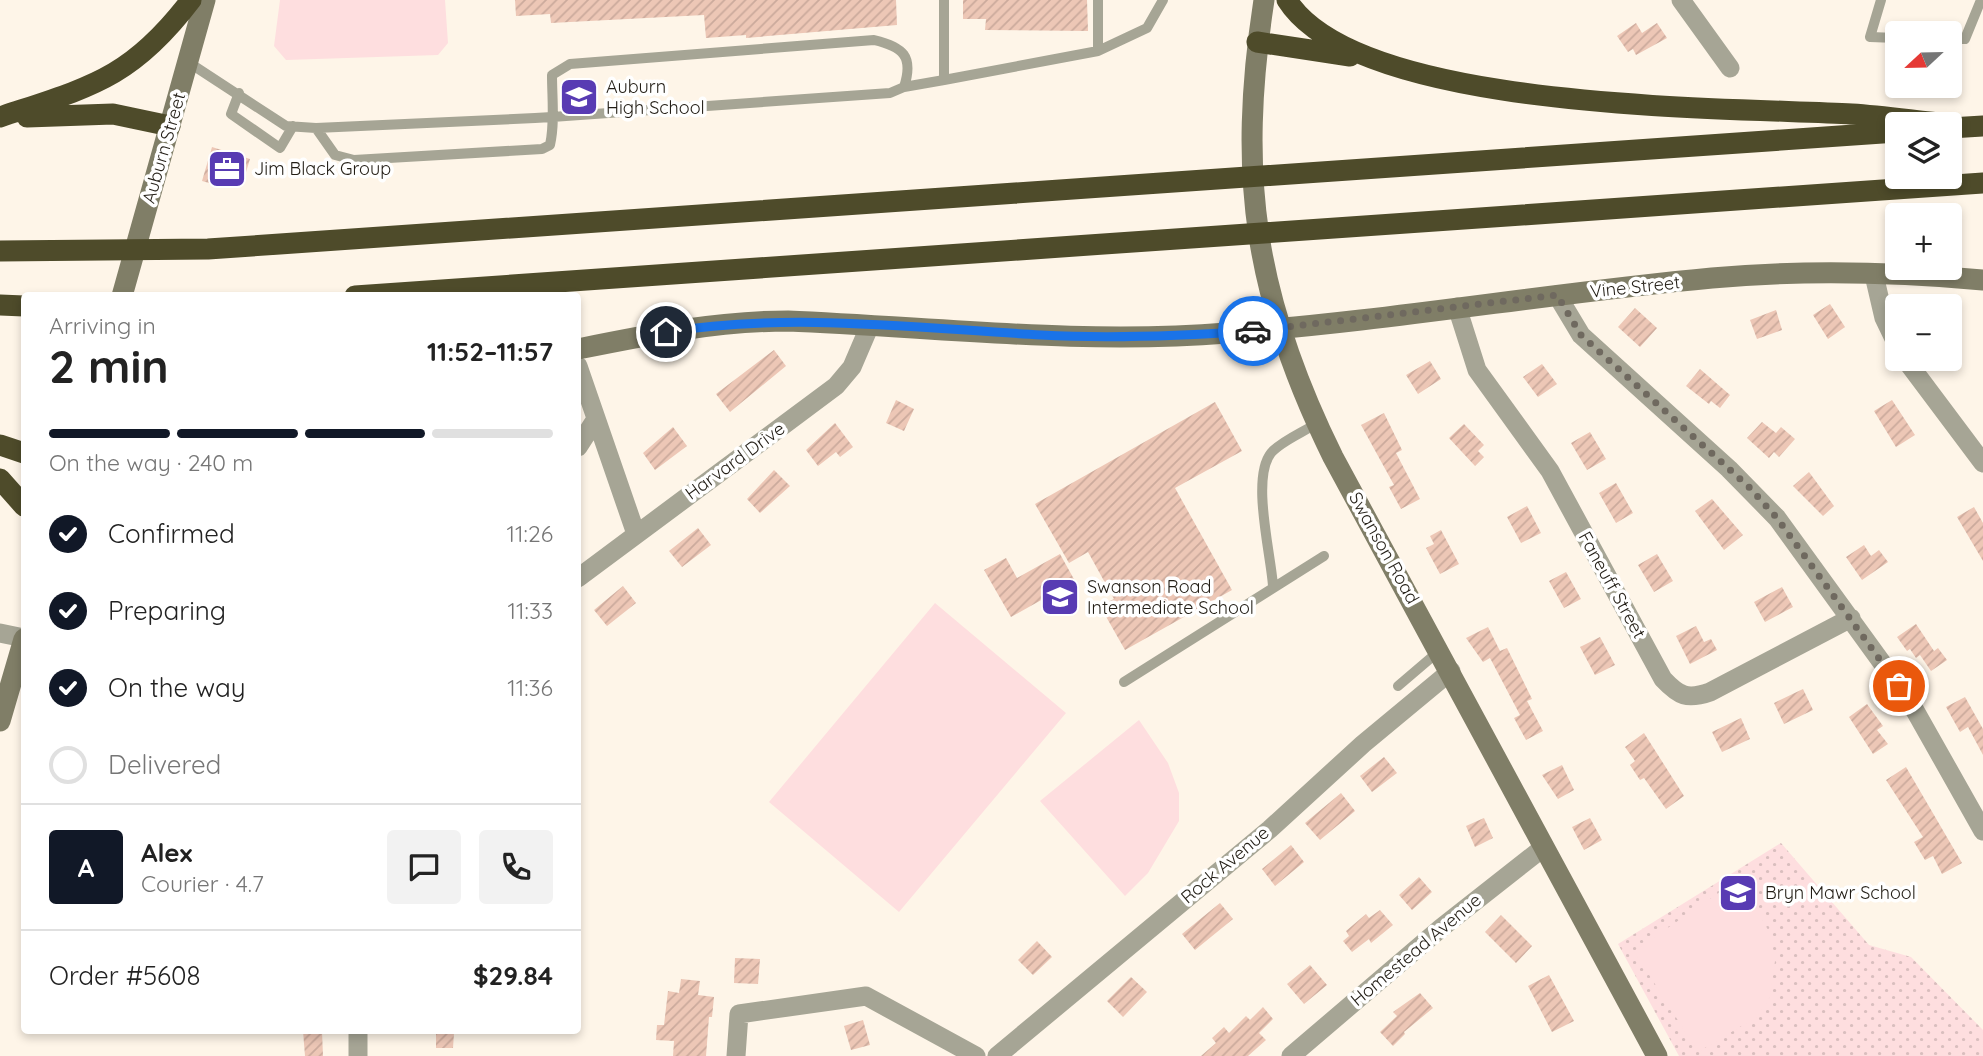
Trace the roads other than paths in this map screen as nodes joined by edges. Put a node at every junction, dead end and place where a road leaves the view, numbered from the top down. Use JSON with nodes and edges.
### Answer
{"nodes":[{"id":1,"x":191,"y":0,"type":"edge"},
{"id":2,"x":205,"y":0,"type":"edge"},
{"id":3,"x":944,"y":0,"type":"edge"},
{"id":4,"x":1098,"y":0,"type":"edge"},
{"id":5,"x":1163,"y":0,"type":"edge"},
{"id":6,"x":1264,"y":0,"type":"edge"},
{"id":7,"x":1287,"y":0,"type":"edge"},
{"id":8,"x":1681,"y":0,"type":"edge"},
{"id":9,"x":1881,"y":0,"type":"edge"},
{"id":10,"x":1981,"y":5,"type":"edge"},
{"id":11,"x":1885,"y":38,"type":"edge"},
{"id":12,"x":1962,"y":39,"type":"edge"},
{"id":13,"x":1257,"y":42,"type":"junction"},
{"id":14,"x":1098,"y":51,"type":"junction"},
{"id":15,"x":1377,"y":60,"type":"junction"},
{"id":16,"x":188,"y":62,"type":"junction"},
{"id":17,"x":1730,"y":68,"type":"dead end"},
{"id":18,"x":944,"y":80,"type":"junction"},
{"id":19,"x":904,"y":87,"type":"junction"},
{"id":20,"x":240,"y":93,"type":"junction"},
{"id":21,"x":552,"y":117,"type":"junction"},
{"id":22,"x":0,"y":119,"type":"edge"},
{"id":23,"x":1885,"y":119,"type":"edge"},
{"id":24,"x":170,"y":126,"type":"junction"},
{"id":25,"x":293,"y":126,"type":"junction"},
{"id":26,"x":316,"y":128,"type":"junction"},
{"id":27,"x":1885,"y":133,"type":"edge"},
{"id":28,"x":1983,"y":183,"type":"edge"},
{"id":29,"x":0,"y":251,"type":"edge"},
{"id":30,"x":1874,"y":275,"type":"junction"},
{"id":31,"x":1983,"y":280,"type":"edge"},
{"id":32,"x":123,"y":292,"type":"edge"},
{"id":33,"x":413,"y":292,"type":"edge"},
{"id":34,"x":1557,"y":295,"type":"junction"},
{"id":35,"x":0,"y":305,"type":"edge"},
{"id":36,"x":21,"y":306,"type":"edge"},
{"id":37,"x":1457,"y":307,"type":"junction"},
{"id":38,"x":1885,"y":320,"type":"edge"},
{"id":39,"x":870,"y":325,"type":"junction"},
{"id":40,"x":1280,"y":329,"type":"junction"},
{"id":41,"x":581,"y":348,"type":"edge"},
{"id":42,"x":1914,"y":371,"type":"edge"},
{"id":43,"x":581,"y":375,"type":"edge"},
{"id":44,"x":596,"y":419,"type":"junction"},
{"id":45,"x":1317,"y":424,"type":"junction"},
{"id":46,"x":581,"y":442,"type":"edge"},
{"id":47,"x":0,"y":445,"type":"edge"},
{"id":48,"x":21,"y":452,"type":"edge"},
{"id":49,"x":1983,"y":463,"type":"edge"},
{"id":50,"x":0,"y":479,"type":"edge"},
{"id":51,"x":21,"y":503,"type":"edge"},
{"id":52,"x":636,"y":534,"type":"junction"},
{"id":53,"x":1324,"y":556,"type":"dead end"},
{"id":54,"x":581,"y":576,"type":"edge"},
{"id":55,"x":1273,"y":586,"type":"junction"},
{"id":56,"x":1850,"y":618,"type":"junction"},
{"id":57,"x":0,"y":633,"type":"edge"},
{"id":58,"x":21,"y":649,"type":"edge"},
{"id":59,"x":1440,"y":650,"type":"junction"},
{"id":60,"x":21,"y":657,"type":"edge"},
{"id":61,"x":1451,"y":671,"type":"junction"},
{"id":62,"x":1124,"y":682,"type":"dead end"},
{"id":63,"x":1398,"y":686,"type":"dead end"},
{"id":64,"x":0,"y":721,"type":"edge"},
{"id":65,"x":1983,"y":831,"type":"edge"},
{"id":66,"x":1544,"y":847,"type":"junction"},
{"id":67,"x":358,"y":1034,"type":"edge"},
{"id":68,"x":358,"y":1056,"type":"edge"},
{"id":69,"x":736,"y":1056,"type":"edge"},
{"id":70,"x":976,"y":1056,"type":"edge"},
{"id":71,"x":997,"y":1056,"type":"edge"},
{"id":72,"x":1291,"y":1056,"type":"edge"},
{"id":73,"x":1657,"y":1056,"type":"edge"}],
"edges":[{"from":1,"to":22,"type":"highway"},
{"from":2,"to":16,"type":"street","name":"Auburn Street"},
{"from":3,"to":18,"type":"lane"},
{"from":4,"to":14,"type":"lane"},
{"from":5,"to":14,"type":"lane"},
{"from":6,"to":13,"type":"street","name":"Swanson Road"},
{"from":7,"to":15,"type":"highway"},
{"from":8,"to":17,"type":"street"},
{"from":9,"to":11,"type":"lane"},
{"from":10,"to":12,"type":"lane"},
{"from":13,"to":15,"type":"highway"},
{"from":13,"to":40,"type":"street","name":"Swanson Road"},
{"from":14,"to":18,"type":"lane"},
{"from":15,"to":23,"type":"highway"},
{"from":16,"to":20,"type":"lane"},
{"from":16,"to":24,"type":"street","name":"Auburn Street"},
{"from":18,"to":19,"type":"lane"},
{"from":19,"to":21,"type":"lane"},
{"from":19,"to":21,"type":"lane"},
{"from":20,"to":25,"type":"lane"},
{"from":20,"to":25,"type":"lane"},
{"from":21,"to":26,"type":"lane"},
{"from":21,"to":26,"type":"lane"},
{"from":22,"to":24,"type":"highway"},
{"from":24,"to":32,"type":"street","name":"Auburn Street"},
{"from":25,"to":26,"type":"lane"},
{"from":27,"to":29,"type":"highway"},
{"from":28,"to":33,"type":"highway"},
{"from":30,"to":31,"type":"street","name":"Vine Street"},
{"from":30,"to":34,"type":"street","name":"Vine Street"},
{"from":30,"to":38,"type":"street"},
{"from":34,"to":37,"type":"street","name":"Vine Street"},
{"from":34,"to":56,"type":"street"},
{"from":35,"to":36,"type":"highway"},
{"from":37,"to":40,"type":"street","name":"Vine Street"},
{"from":37,"to":56,"type":"street","name":"Faneuff Street"},
{"from":39,"to":40,"type":"street","name":"Vine Street"},
{"from":39,"to":41,"type":"street","name":"Vine Street"},
{"from":39,"to":52,"type":"street","name":"Harvard Drive"},
{"from":40,"to":45,"type":"street","name":"Swanson Road"},
{"from":42,"to":49,"type":"street"},
{"from":43,"to":44,"type":"street"},
{"from":44,"to":46,"type":"street"},
{"from":44,"to":52,"type":"street"},
{"from":45,"to":55,"type":"lane"},
{"from":45,"to":59,"type":"street","name":"Swanson Road"},
{"from":47,"to":48,"type":"highway"},
{"from":50,"to":51,"type":"highway"},
{"from":52,"to":54,"type":"street","name":"Harvard Drive"},
{"from":53,"to":55,"type":"lane"},
{"from":55,"to":62,"type":"lane"},
{"from":56,"to":65,"type":"street"},
{"from":57,"to":58,"type":"street"},
{"from":59,"to":61,"type":"street","name":"Swanson Road"},
{"from":59,"to":63,"type":"lane"},
{"from":60,"to":64,"type":"street"},
{"from":61,"to":66,"type":"street","name":"Swanson Road"},
{"from":61,"to":71,"type":"street","name":"Rock Avenue"},
{"from":66,"to":72,"type":"street","name":"Homestead Avenue"},
{"from":66,"to":73,"type":"street","name":"Swanson Road"},
{"from":67,"to":68,"type":"street"},
{"from":69,"to":70,"type":"street"}]}
